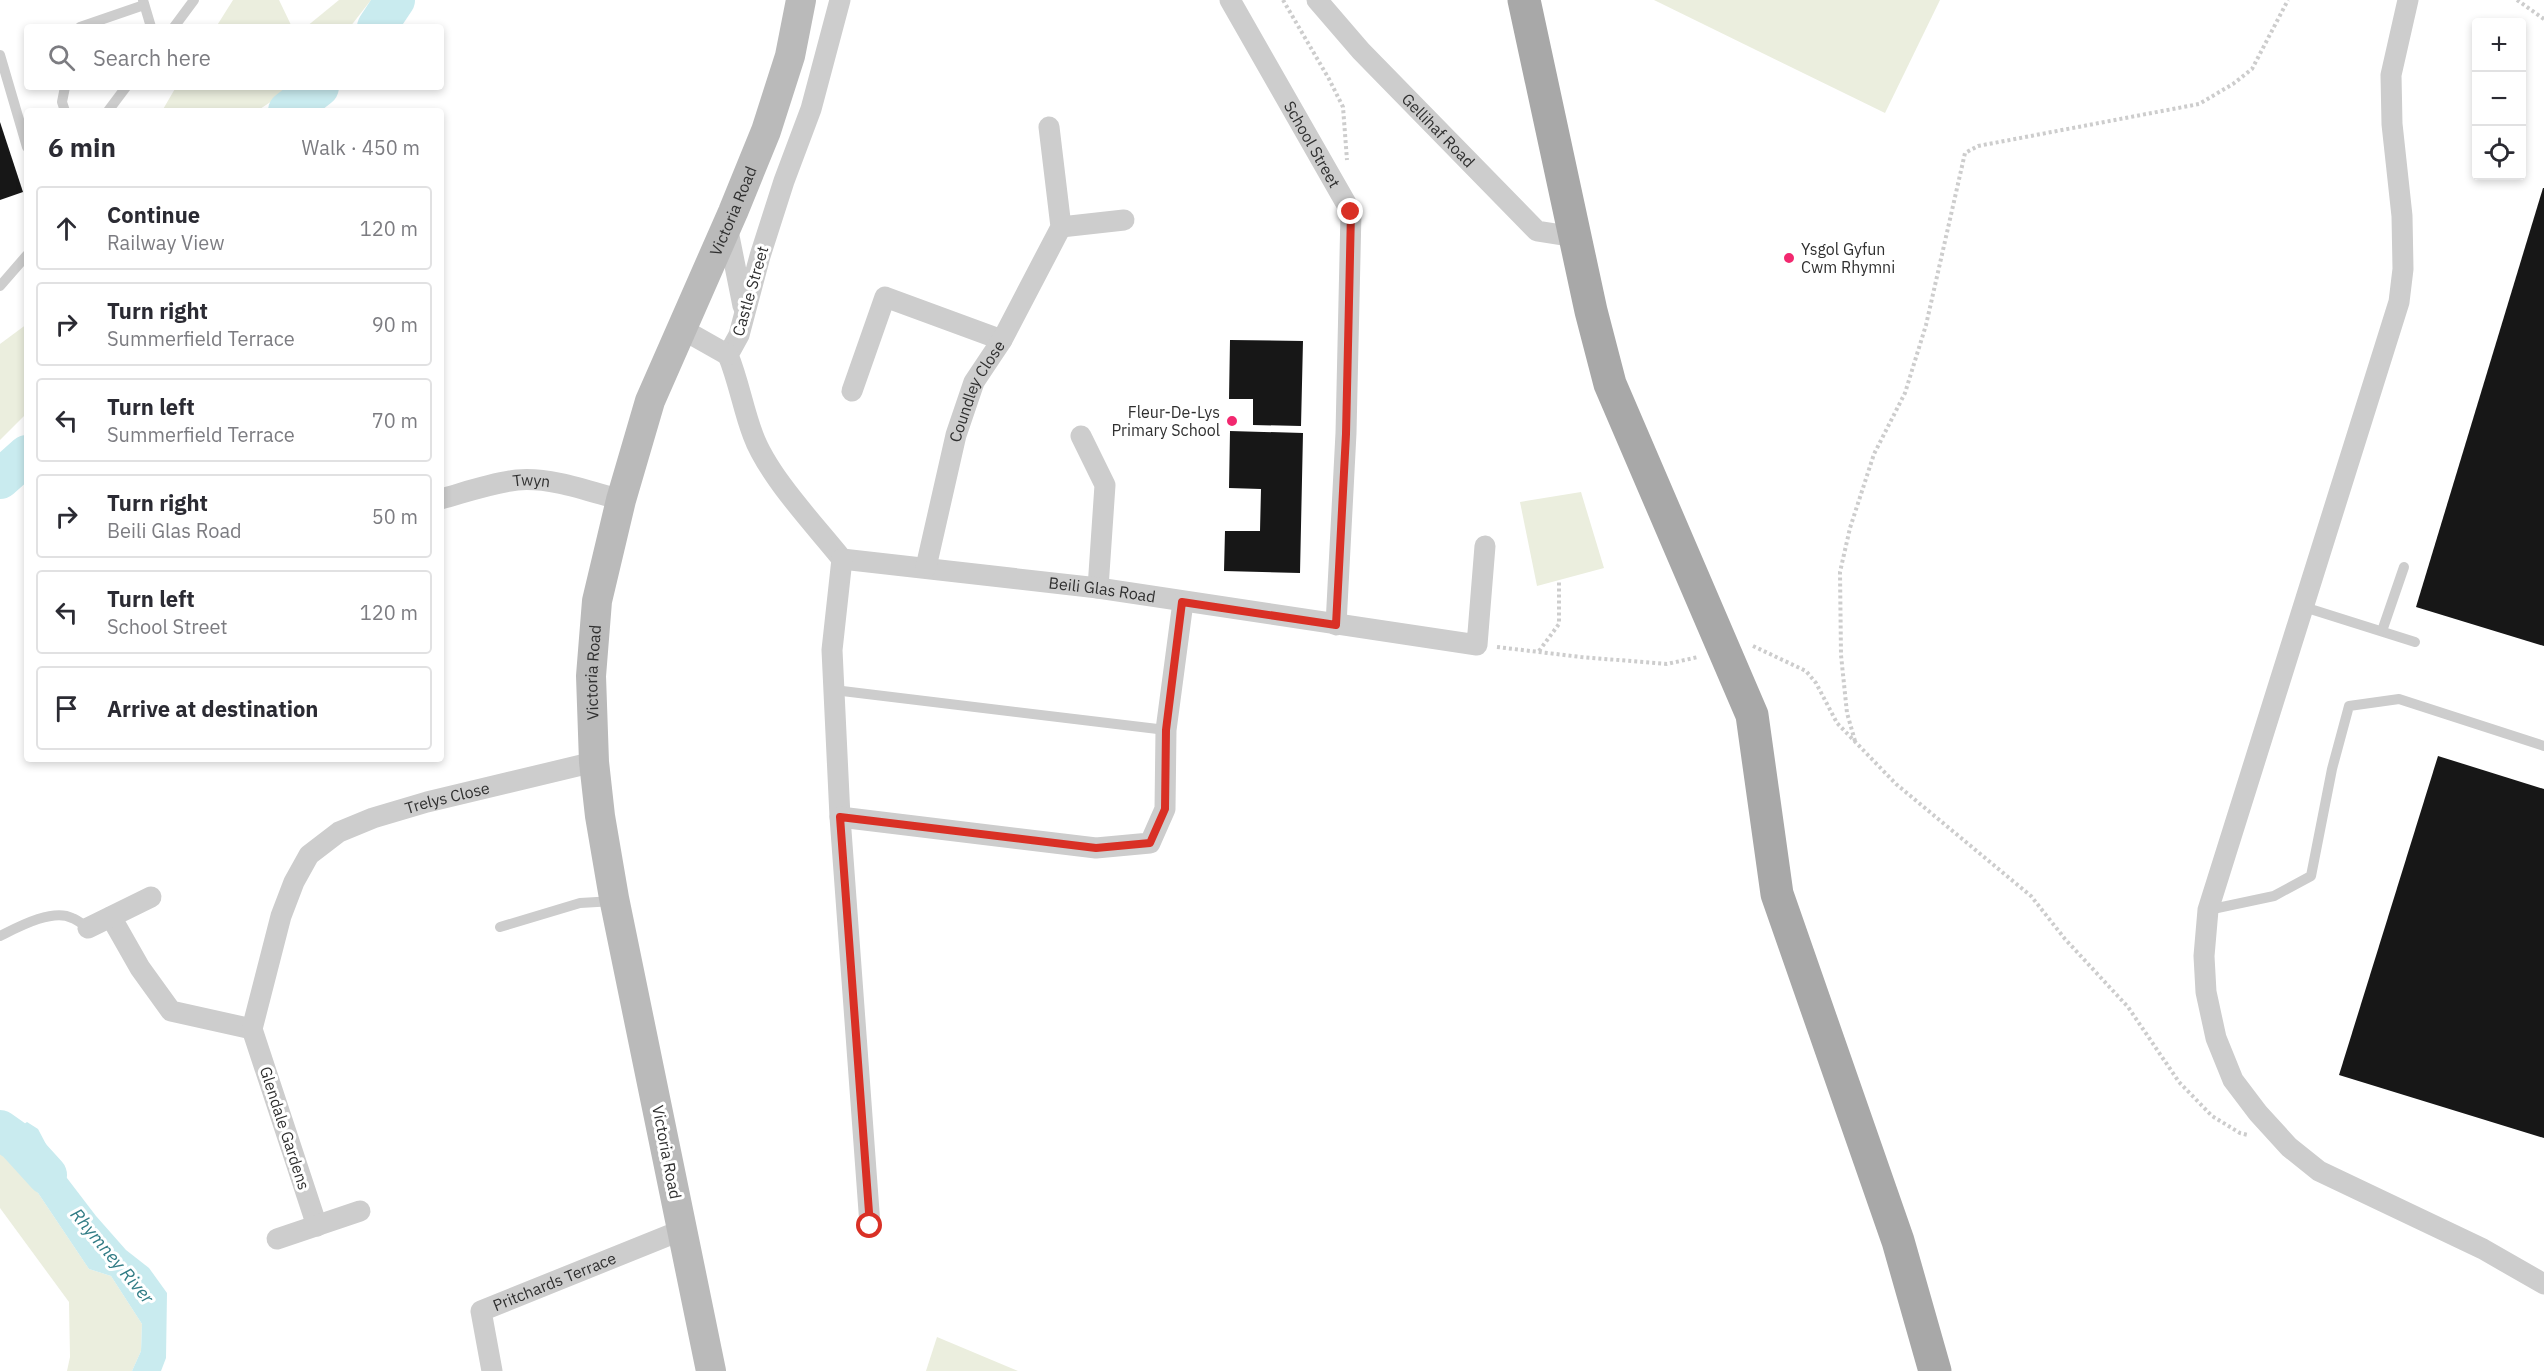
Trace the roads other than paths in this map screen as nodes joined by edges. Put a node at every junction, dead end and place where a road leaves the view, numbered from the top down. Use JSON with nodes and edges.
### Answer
{"nodes":[{"id":1,"x":194,"y":0,"type":"edge"},
{"id":2,"x":801,"y":0,"type":"edge"},
{"id":3,"x":840,"y":0,"type":"edge"},
{"id":4,"x":1230,"y":0,"type":"edge"},
{"id":5,"x":1317,"y":0,"type":"edge"},
{"id":6,"x":2408,"y":0,"type":"edge"},
{"id":7,"x":144,"y":3,"type":"edge"},
{"id":8,"x":1522,"y":6,"type":"edge"},
{"id":9,"x":88,"y":24,"type":"edge"},
{"id":10,"x":150,"y":24,"type":"edge"},
{"id":11,"x":176,"y":24,"type":"edge"},
{"id":12,"x":0,"y":55,"type":"edge"},
{"id":13,"x":64,"y":90,"type":"edge"},
{"id":14,"x":124,"y":90,"type":"edge"},
{"id":15,"x":64,"y":108,"type":"edge"},
{"id":16,"x":110,"y":108,"type":"edge"},
{"id":17,"x":1049,"y":127,"type":"dead end"},
{"id":18,"x":24,"y":137,"type":"edge"},
{"id":19,"x":1124,"y":220,"type":"dead end"},
{"id":20,"x":727,"y":226,"type":"junction"},
{"id":21,"x":1061,"y":227,"type":"junction"},
{"id":22,"x":1575,"y":237,"type":"junction"},
{"id":23,"x":24,"y":258,"type":"edge"},
{"id":24,"x":0,"y":286,"type":"edge"},
{"id":25,"x":745,"y":313,"type":"junction"},
{"id":26,"x":682,"y":329,"type":"junction"},
{"id":27,"x":1002,"y":340,"type":"junction"},
{"id":28,"x":728,"y":355,"type":"junction"},
{"id":29,"x":852,"y":391,"type":"dead end"},
{"id":30,"x":1082,"y":436,"type":"dead end"},
{"id":31,"x":444,"y":498,"type":"edge"},
{"id":32,"x":621,"y":500,"type":"junction"},
{"id":33,"x":1485,"y":546,"type":"dead end"},
{"id":34,"x":842,"y":559,"type":"junction"},
{"id":35,"x":926,"y":567,"type":"junction"},
{"id":36,"x":2404,"y":567,"type":"dead end"},
{"id":37,"x":1098,"y":588,"type":"junction"},
{"id":38,"x":1182,"y":602,"type":"junction"},
{"id":39,"x":2304,"y":607,"type":"junction"},
{"id":40,"x":1336,"y":625,"type":"junction"},
{"id":41,"x":2382,"y":632,"type":"junction"},
{"id":42,"x":2415,"y":642,"type":"dead end"},
{"id":43,"x":834,"y":690,"type":"junction"},
{"id":44,"x":1166,"y":730,"type":"junction"},
{"id":45,"x":2544,"y":746,"type":"edge"},
{"id":46,"x":594,"y":762,"type":"junction"},
{"id":47,"x":840,"y":817,"type":"junction"},
{"id":48,"x":151,"y":897,"type":"dead end"},
{"id":49,"x":614,"y":901,"type":"junction"},
{"id":50,"x":2208,"y":910,"type":"junction"},
{"id":51,"x":111,"y":918,"type":"junction"},
{"id":52,"x":500,"y":927,"type":"dead end"},
{"id":53,"x":88,"y":928,"type":"joint"},
{"id":54,"x":0,"y":936,"type":"edge"},
{"id":55,"x":252,"y":1029,"type":"junction"},
{"id":56,"x":360,"y":1211,"type":"dead end"},
{"id":57,"x":317,"y":1226,"type":"junction"},
{"id":58,"x":870,"y":1226,"type":"dead end"},
{"id":59,"x":682,"y":1230,"type":"junction"},
{"id":60,"x":277,"y":1239,"type":"dead end"},
{"id":61,"x":2544,"y":1284,"type":"edge"},
{"id":62,"x":492,"y":1371,"type":"edge"},
{"id":63,"x":711,"y":1371,"type":"edge"},
{"id":64,"x":1935,"y":1371,"type":"edge"}],
"edges":[{"from":1,"to":11,"type":"lane"},
{"from":2,"to":20,"type":"main road","name":"Victoria Road"},
{"from":3,"to":25,"type":"street","name":"Castle Street"},
{"from":4,"to":40,"type":"street","name":"School Street"},
{"from":5,"to":22,"type":"street","name":"Gellihaf Road"},
{"from":6,"to":39,"type":"street"},
{"from":7,"to":9,"type":"lane"},
{"from":7,"to":10,"type":"lane"},
{"from":8,"to":22,"type":"main road"},
{"from":12,"to":18,"type":"lane"},
{"from":13,"to":15,"type":"lane"},
{"from":14,"to":16,"type":"lane"},
{"from":17,"to":21,"type":"street"},
{"from":19,"to":21,"type":"street"},
{"from":20,"to":25,"type":"street"},
{"from":20,"to":26,"type":"main road","name":"Victoria Road"},
{"from":21,"to":27,"type":"street","name":"Coundley Close"},
{"from":22,"to":64,"type":"main road"},
{"from":23,"to":24,"type":"lane"},
{"from":25,"to":28,"type":"street","name":"Castle Street"},
{"from":26,"to":28,"type":"street"},
{"from":26,"to":32,"type":"main road","name":"Victoria Road"},
{"from":27,"to":29,"type":"street"},
{"from":27,"to":35,"type":"street","name":"Coundley Close"},
{"from":28,"to":34,"type":"street","name":"Castle Street"},
{"from":30,"to":37,"type":"street"},
{"from":31,"to":32,"type":"street","name":"Twyn"},
{"from":32,"to":46,"type":"main road","name":"Victoria Road"},
{"from":33,"to":40,"type":"street","name":"Beili Glas Road"},
{"from":34,"to":35,"type":"street","name":"Beili Glas Road"},
{"from":34,"to":43,"type":"street"},
{"from":35,"to":37,"type":"street","name":"Beili Glas Road"},
{"from":36,"to":41,"type":"lane"},
{"from":37,"to":38,"type":"street","name":"Beili Glas Road"},
{"from":38,"to":40,"type":"street","name":"Beili Glas Road"},
{"from":38,"to":44,"type":"street"},
{"from":39,"to":41,"type":"lane"},
{"from":39,"to":50,"type":"street"},
{"from":41,"to":42,"type":"lane"},
{"from":43,"to":44,"type":"lane"},
{"from":43,"to":47,"type":"street"},
{"from":44,"to":47,"type":"street"},
{"from":45,"to":50,"type":"lane"},
{"from":46,"to":49,"type":"main road","name":"Victoria Road"},
{"from":46,"to":55,"type":"street","name":"Trelys Close"},
{"from":47,"to":58,"type":"street"},
{"from":48,"to":51,"type":"street"},
{"from":49,"to":52,"type":"lane"},
{"from":49,"to":59,"type":"main road","name":"Victoria Road"},
{"from":50,"to":61,"type":"street"},
{"from":51,"to":53,"type":"street"},
{"from":51,"to":55,"type":"street"},
{"from":53,"to":54,"type":"lane"},
{"from":55,"to":57,"type":"street","name":"Glendale Gardens"},
{"from":56,"to":57,"type":"street"},
{"from":57,"to":60,"type":"street"},
{"from":59,"to":62,"type":"street","name":"Pritchards Terrace"},
{"from":59,"to":63,"type":"main road","name":"Victoria Road"}]}
